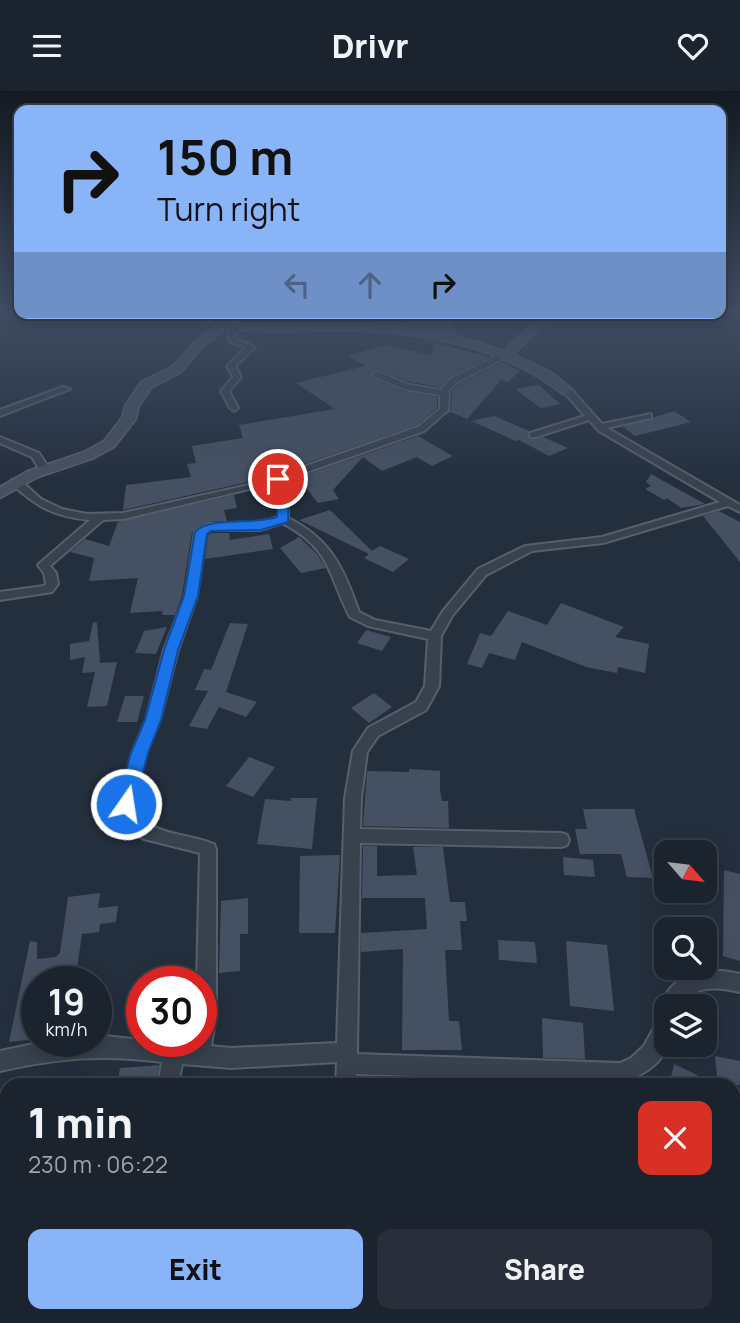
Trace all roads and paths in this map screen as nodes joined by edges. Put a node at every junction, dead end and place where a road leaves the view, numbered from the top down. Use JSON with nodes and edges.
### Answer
{"nodes":[{"id":1,"x":178,"y":367,"type":"edge"},
{"id":2,"x":232,"y":367,"type":"edge"},
{"id":3,"x":481,"y":367,"type":"edge"},
{"id":4,"x":537,"y":367,"type":"edge"},
{"id":5,"x":377,"y":375,"type":"dead end"},
{"id":6,"x":66,"y":389,"type":"dead end"},
{"id":7,"x":568,"y":391,"type":"joint"},
{"id":8,"x":445,"y":393,"type":"junction"},
{"id":9,"x":234,"y":408,"type":"dead end"},
{"id":10,"x":0,"y":413,"type":"edge"},
{"id":11,"x":648,"y":416,"type":"dead end"},
{"id":12,"x":591,"y":417,"type":"junction"},
{"id":13,"x":600,"y":427,"type":"junction"},
{"id":14,"x":533,"y":435,"type":"dead end"},
{"id":15,"x":0,"y":440,"type":"edge"},
{"id":16,"x":45,"y":470,"type":"junction"},
{"id":17,"x":278,"y":479,"type":"junction"},
{"id":18,"x":16,"y":482,"type":"junction"},
{"id":19,"x":0,"y":493,"type":"edge"},
{"id":20,"x":728,"y":503,"type":"junction"},
{"id":21,"x":740,"y":509,"type":"edge"},
{"id":22,"x":100,"y":517,"type":"junction"},
{"id":23,"x":283,"y":519,"type":"junction"},
{"id":24,"x":0,"y":596,"type":"edge"},
{"id":25,"x":435,"y":636,"type":"junction"},
{"id":26,"x":352,"y":836,"type":"junction"},
{"id":27,"x":561,"y":840,"type":"dead end"},
{"id":28,"x":207,"y":966,"type":"edge"},
{"id":29,"x":740,"y":983,"type":"edge"},
{"id":30,"x":676,"y":994,"type":"edge"},
{"id":31,"x":126,"y":1048,"type":"edge"},
{"id":32,"x":654,"y":1049,"type":"edge"},
{"id":33,"x":173,"y":1057,"type":"edge"},
{"id":34,"x":217,"y":1057,"type":"edge"},
{"id":35,"x":347,"y":1058,"type":"junction"},
{"id":36,"x":0,"y":1061,"type":"edge"},
{"id":37,"x":169,"y":1078,"type":"edge"},
{"id":38,"x":346,"y":1078,"type":"edge"}],
"edges":[{"from":1,"to":16,"type":"street"},
{"from":2,"to":9,"type":"street"},
{"from":3,"to":8,"type":"street"},
{"from":4,"to":7,"type":"street"},
{"from":5,"to":8,"type":"street"},
{"from":6,"to":10,"type":"street"},
{"from":7,"to":12,"type":"street"},
{"from":8,"to":17,"type":"street"},
{"from":11,"to":13,"type":"street"},
{"from":12,"to":13,"type":"street"},
{"from":12,"to":14,"type":"street"},
{"from":13,"to":20,"type":"street"},
{"from":15,"to":16,"type":"street"},
{"from":16,"to":18,"type":"street"},
{"from":17,"to":22,"type":"street"},
{"from":17,"to":23,"type":"street"},
{"from":18,"to":19,"type":"street"},
{"from":18,"to":22,"type":"street"},
{"from":20,"to":21,"type":"street"},
{"from":20,"to":25,"type":"street"},
{"from":22,"to":24,"type":"street"},
{"from":23,"to":25,"type":"street"},
{"from":23,"to":28,"type":"street"},
{"from":25,"to":26,"type":"street"},
{"from":26,"to":27,"type":"street"},
{"from":26,"to":35,"type":"street"},
{"from":29,"to":30,"type":"street"},
{"from":31,"to":36,"type":"street"},
{"from":32,"to":35,"type":"street"},
{"from":33,"to":37,"type":"street"},
{"from":34,"to":35,"type":"street"},
{"from":35,"to":38,"type":"street"}]}
